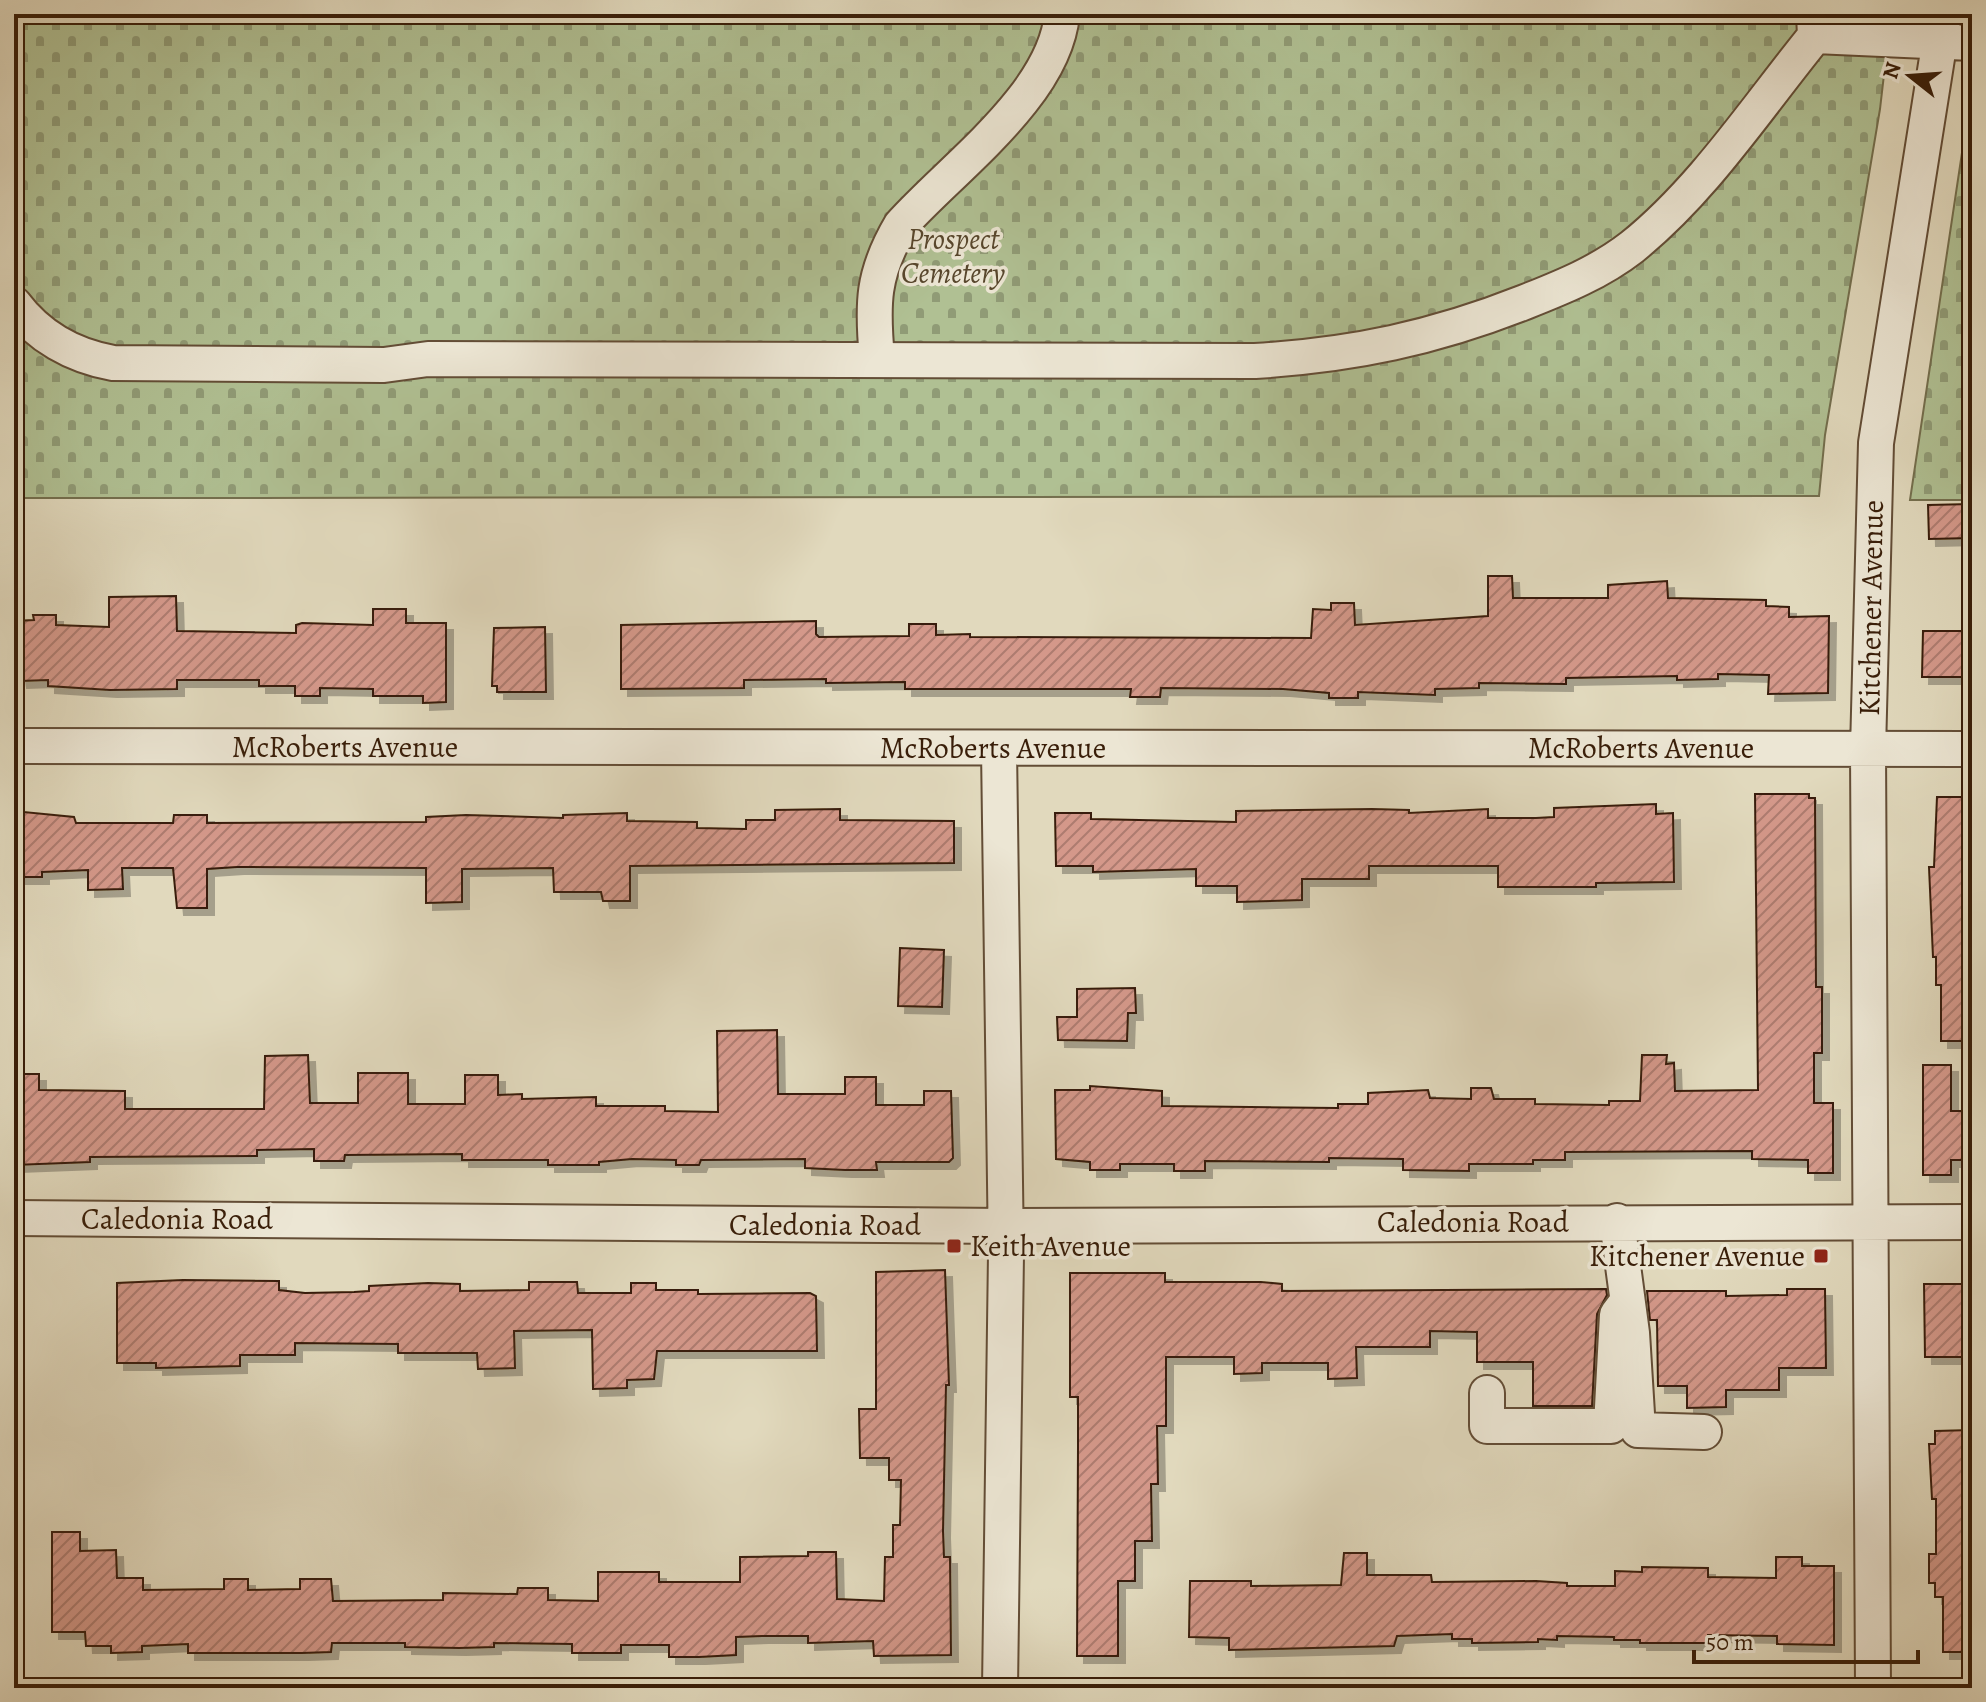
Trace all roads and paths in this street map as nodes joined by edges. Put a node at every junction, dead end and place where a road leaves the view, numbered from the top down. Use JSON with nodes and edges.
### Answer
{"nodes":[{"id":1,"x":1062,"y":14,"type":"edge"},
{"id":2,"x":1814,"y":25,"type":"edge"},
{"id":3,"x":1952,"y":33,"type":"edge"},
{"id":4,"x":14,"y":304,"type":"edge"},
{"id":5,"x":877,"y":359,"type":"junction"},
{"id":6,"x":14,"y":746,"type":"edge"},
{"id":7,"x":999,"y":749,"type":"junction"},
{"id":8,"x":1972,"y":749,"type":"edge"},
{"id":9,"x":1868,"y":750,"type":"junction"},
{"id":10,"x":14,"y":1218,"type":"edge"},
{"id":11,"x":1617,"y":1221,"type":"junction"},
{"id":12,"x":1869,"y":1222,"type":"junction"},
{"id":13,"x":1972,"y":1222,"type":"edge"},
{"id":14,"x":1005,"y":1226,"type":"junction"},
{"id":15,"x":1626,"y":1303,"type":"junction"},
{"id":16,"x":1487,"y":1393,"type":"dead end"},
{"id":17,"x":1704,"y":1432,"type":"dead end"},
{"id":18,"x":1000,"y":1688,"type":"edge"},
{"id":19,"x":1873,"y":1688,"type":"edge"}],
"edges":[{"from":1,"to":5,"type":"street"},
{"from":2,"to":3,"type":"street"},
{"from":2,"to":5,"type":"street"},
{"from":3,"to":9,"type":"street","name":"Kitchener Avenue"},
{"from":4,"to":5,"type":"street"},
{"from":6,"to":7,"type":"street","name":"McRoberts Avenue"},
{"from":7,"to":9,"type":"street","name":"McRoberts Avenue"},
{"from":7,"to":14,"type":"street"},
{"from":8,"to":9,"type":"street","name":"McRoberts Avenue"},
{"from":9,"to":12,"type":"street","name":"Kitchener Avenue"},
{"from":10,"to":14,"type":"street","name":"Caledonia Road"},
{"from":11,"to":12,"type":"street","name":"Caledonia Road"},
{"from":11,"to":14,"type":"street","name":"Caledonia Road"},
{"from":11,"to":15,"type":"street"},
{"from":12,"to":13,"type":"street","name":"Caledonia Road"},
{"from":12,"to":19,"type":"street","name":"Kitchener Avenue"},
{"from":14,"to":18,"type":"street"},
{"from":15,"to":16,"type":"street"},
{"from":15,"to":17,"type":"street"}]}
